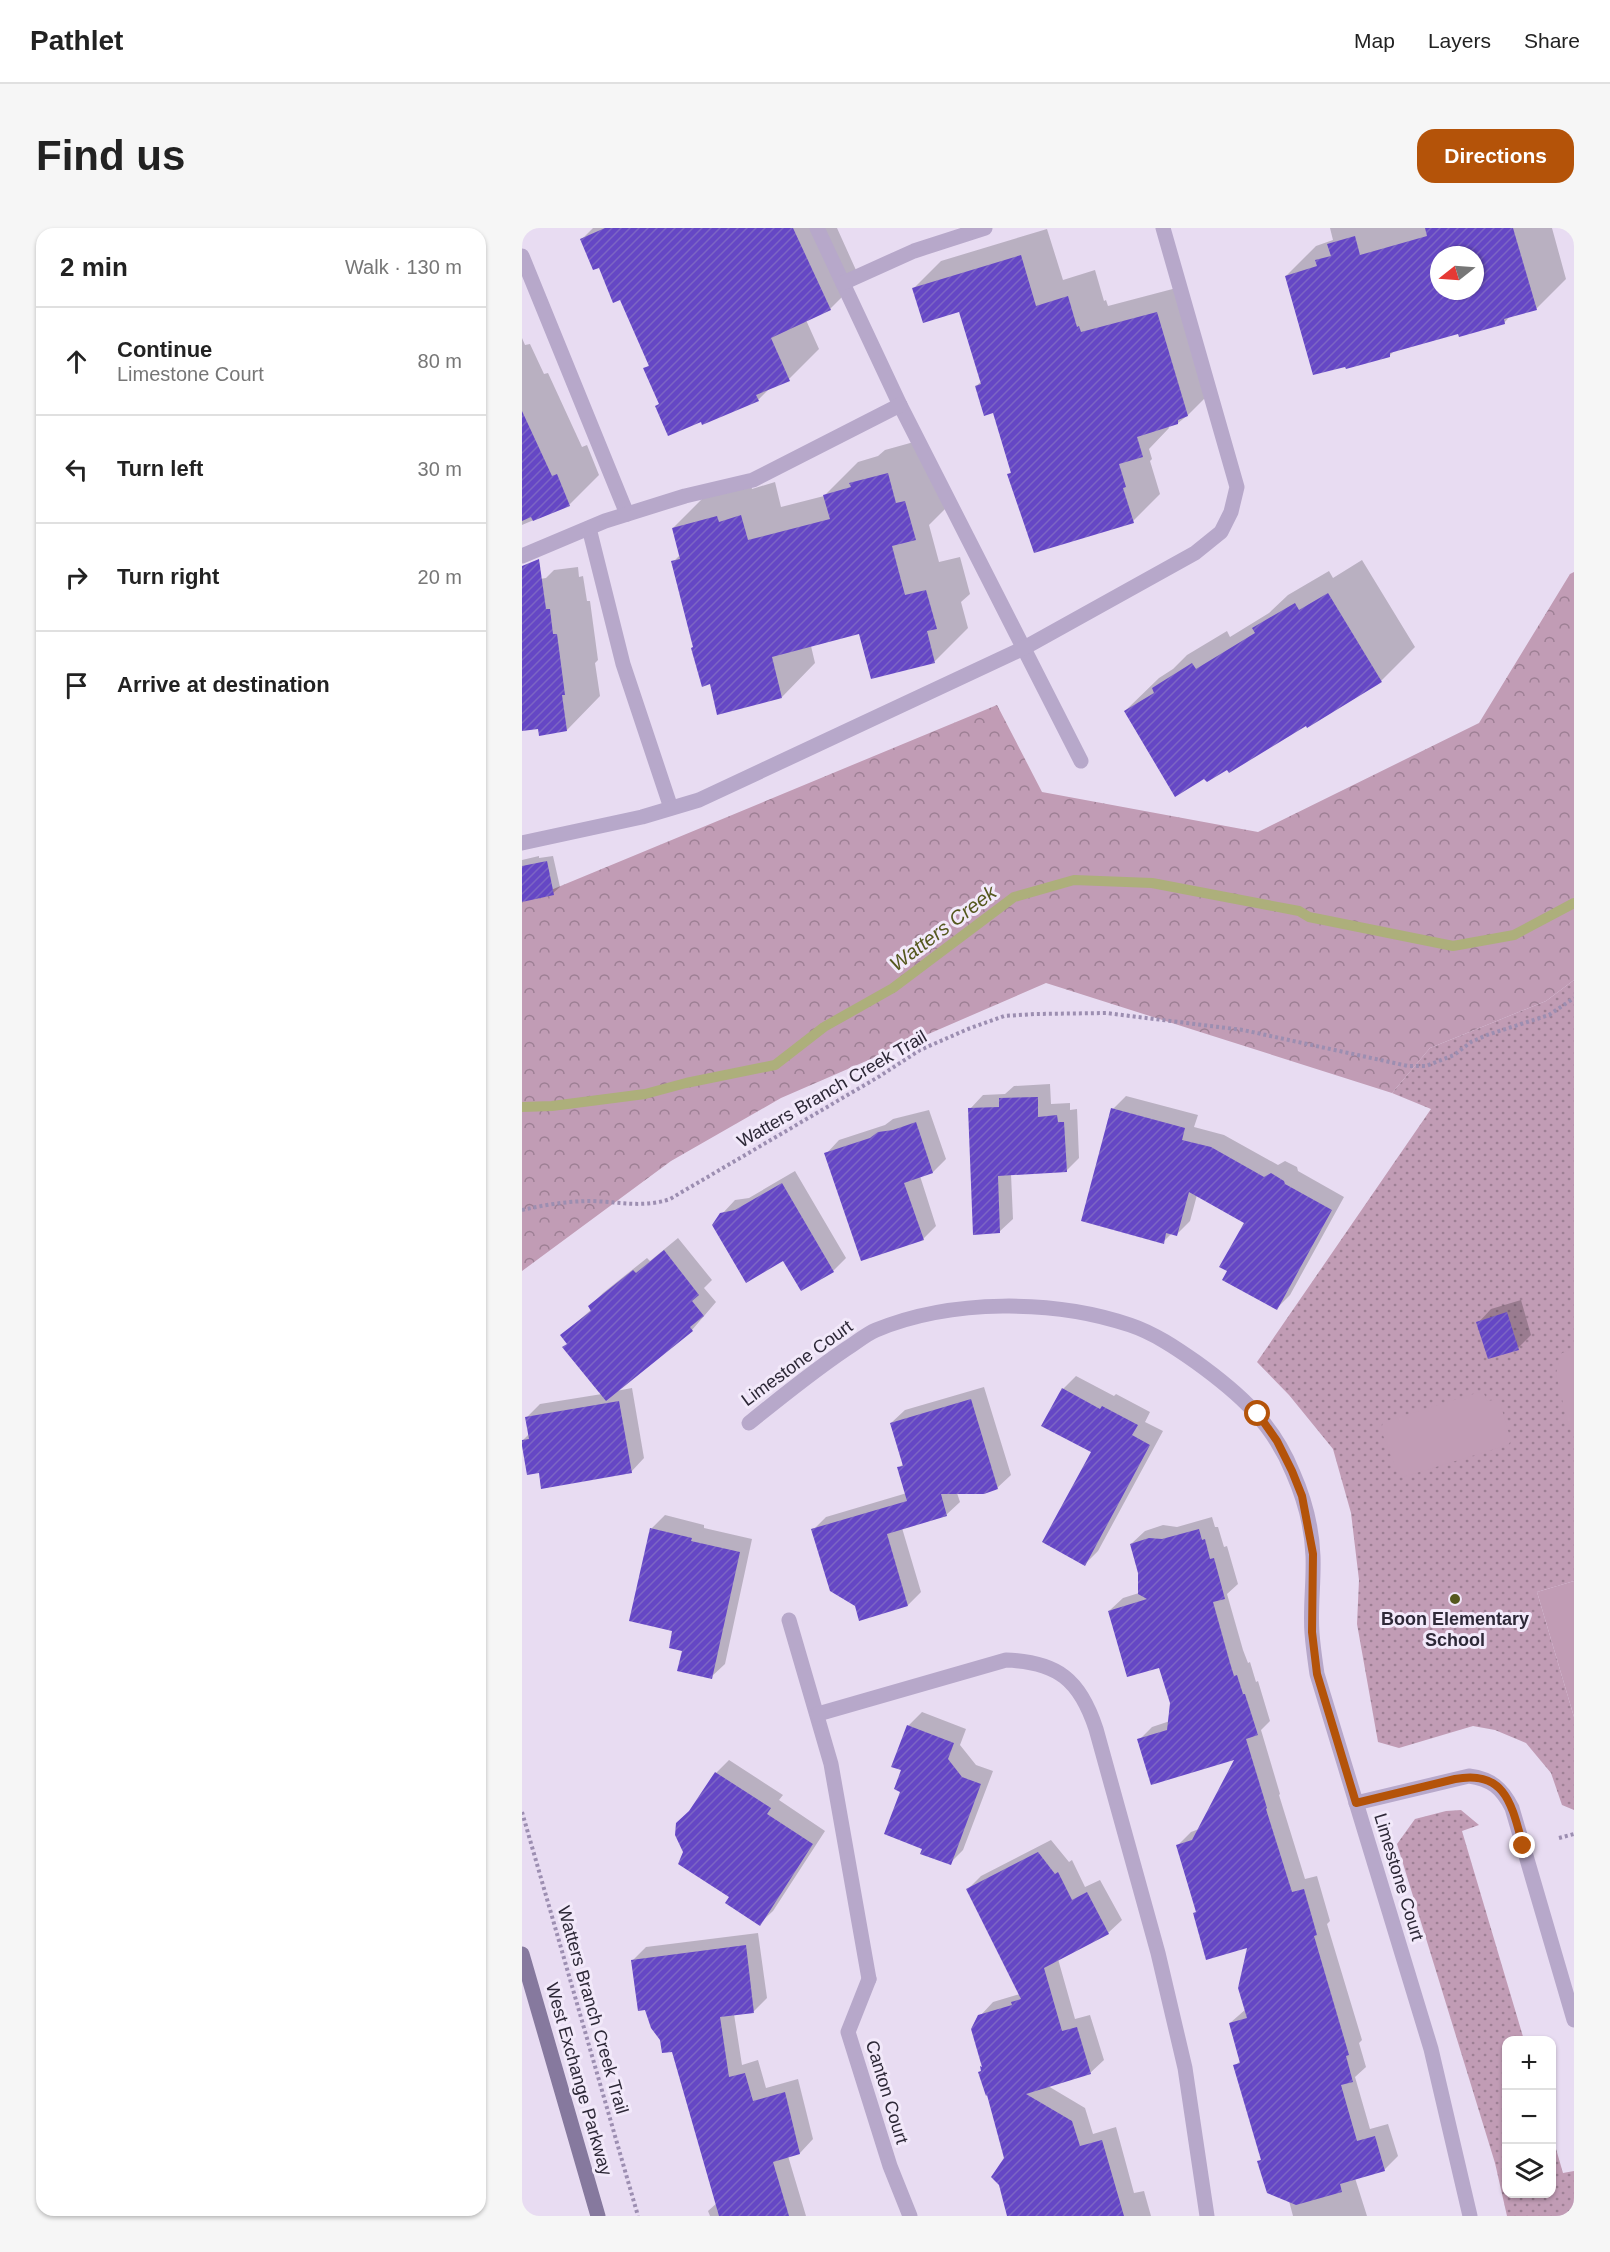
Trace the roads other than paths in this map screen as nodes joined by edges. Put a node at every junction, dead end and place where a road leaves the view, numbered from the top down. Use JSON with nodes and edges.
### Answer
{"nodes":[{"id":1,"x":817,"y":228,"type":"edge"},
{"id":2,"x":985,"y":228,"type":"edge"},
{"id":3,"x":1163,"y":228,"type":"edge"},
{"id":4,"x":522,"y":256,"type":"edge"},
{"id":5,"x":843,"y":283,"type":"junction"},
{"id":6,"x":900,"y":405,"type":"junction"},
{"id":7,"x":627,"y":514,"type":"junction"},
{"id":8,"x":589,"y":528,"type":"junction"},
{"id":9,"x":522,"y":556,"type":"edge"},
{"id":10,"x":1023,"y":648,"type":"junction"},
{"id":11,"x":1081,"y":761,"type":"dead end"},
{"id":12,"x":671,"y":808,"type":"junction"},
{"id":13,"x":522,"y":843,"type":"edge"},
{"id":14,"x":749,"y":1423,"type":"dead end"},
{"id":15,"x":789,"y":1620,"type":"dead end"},
{"id":16,"x":818,"y":1714,"type":"junction"},
{"id":17,"x":1356,"y":1803,"type":"junction"},
{"id":18,"x":522,"y":1954,"type":"edge"},
{"id":19,"x":522,"y":1992,"type":"edge"},
{"id":20,"x":540,"y":2017,"type":"junction"},
{"id":21,"x":1574,"y":2020,"type":"edge"},
{"id":22,"x":598,"y":2216,"type":"edge"},
{"id":23,"x":910,"y":2216,"type":"edge"},
{"id":24,"x":1207,"y":2216,"type":"edge"},
{"id":25,"x":1470,"y":2216,"type":"edge"}],
"edges":[{"from":1,"to":5,"type":"street"},
{"from":2,"to":5,"type":"street"},
{"from":3,"to":10,"type":"street"},
{"from":4,"to":7,"type":"street"},
{"from":5,"to":6,"type":"street"},
{"from":6,"to":7,"type":"street"},
{"from":6,"to":10,"type":"street"},
{"from":7,"to":8,"type":"street"},
{"from":8,"to":9,"type":"street"},
{"from":8,"to":12,"type":"street"},
{"from":10,"to":11,"type":"street"},
{"from":10,"to":12,"type":"street"},
{"from":12,"to":13,"type":"street"},
{"from":14,"to":17,"type":"street","name":"Limestone Court"},
{"from":15,"to":16,"type":"street"},
{"from":16,"to":23,"type":"street","name":"Canton Court"},
{"from":16,"to":24,"type":"street"},
{"from":17,"to":21,"type":"street"},
{"from":17,"to":25,"type":"street","name":"Limestone Court"},
{"from":18,"to":20,"type":"main road","name":"West Exchange Parkway"},
{"from":19,"to":20,"type":"main road"},
{"from":20,"to":22,"type":"main road","name":"West Exchange Parkway"}]}
